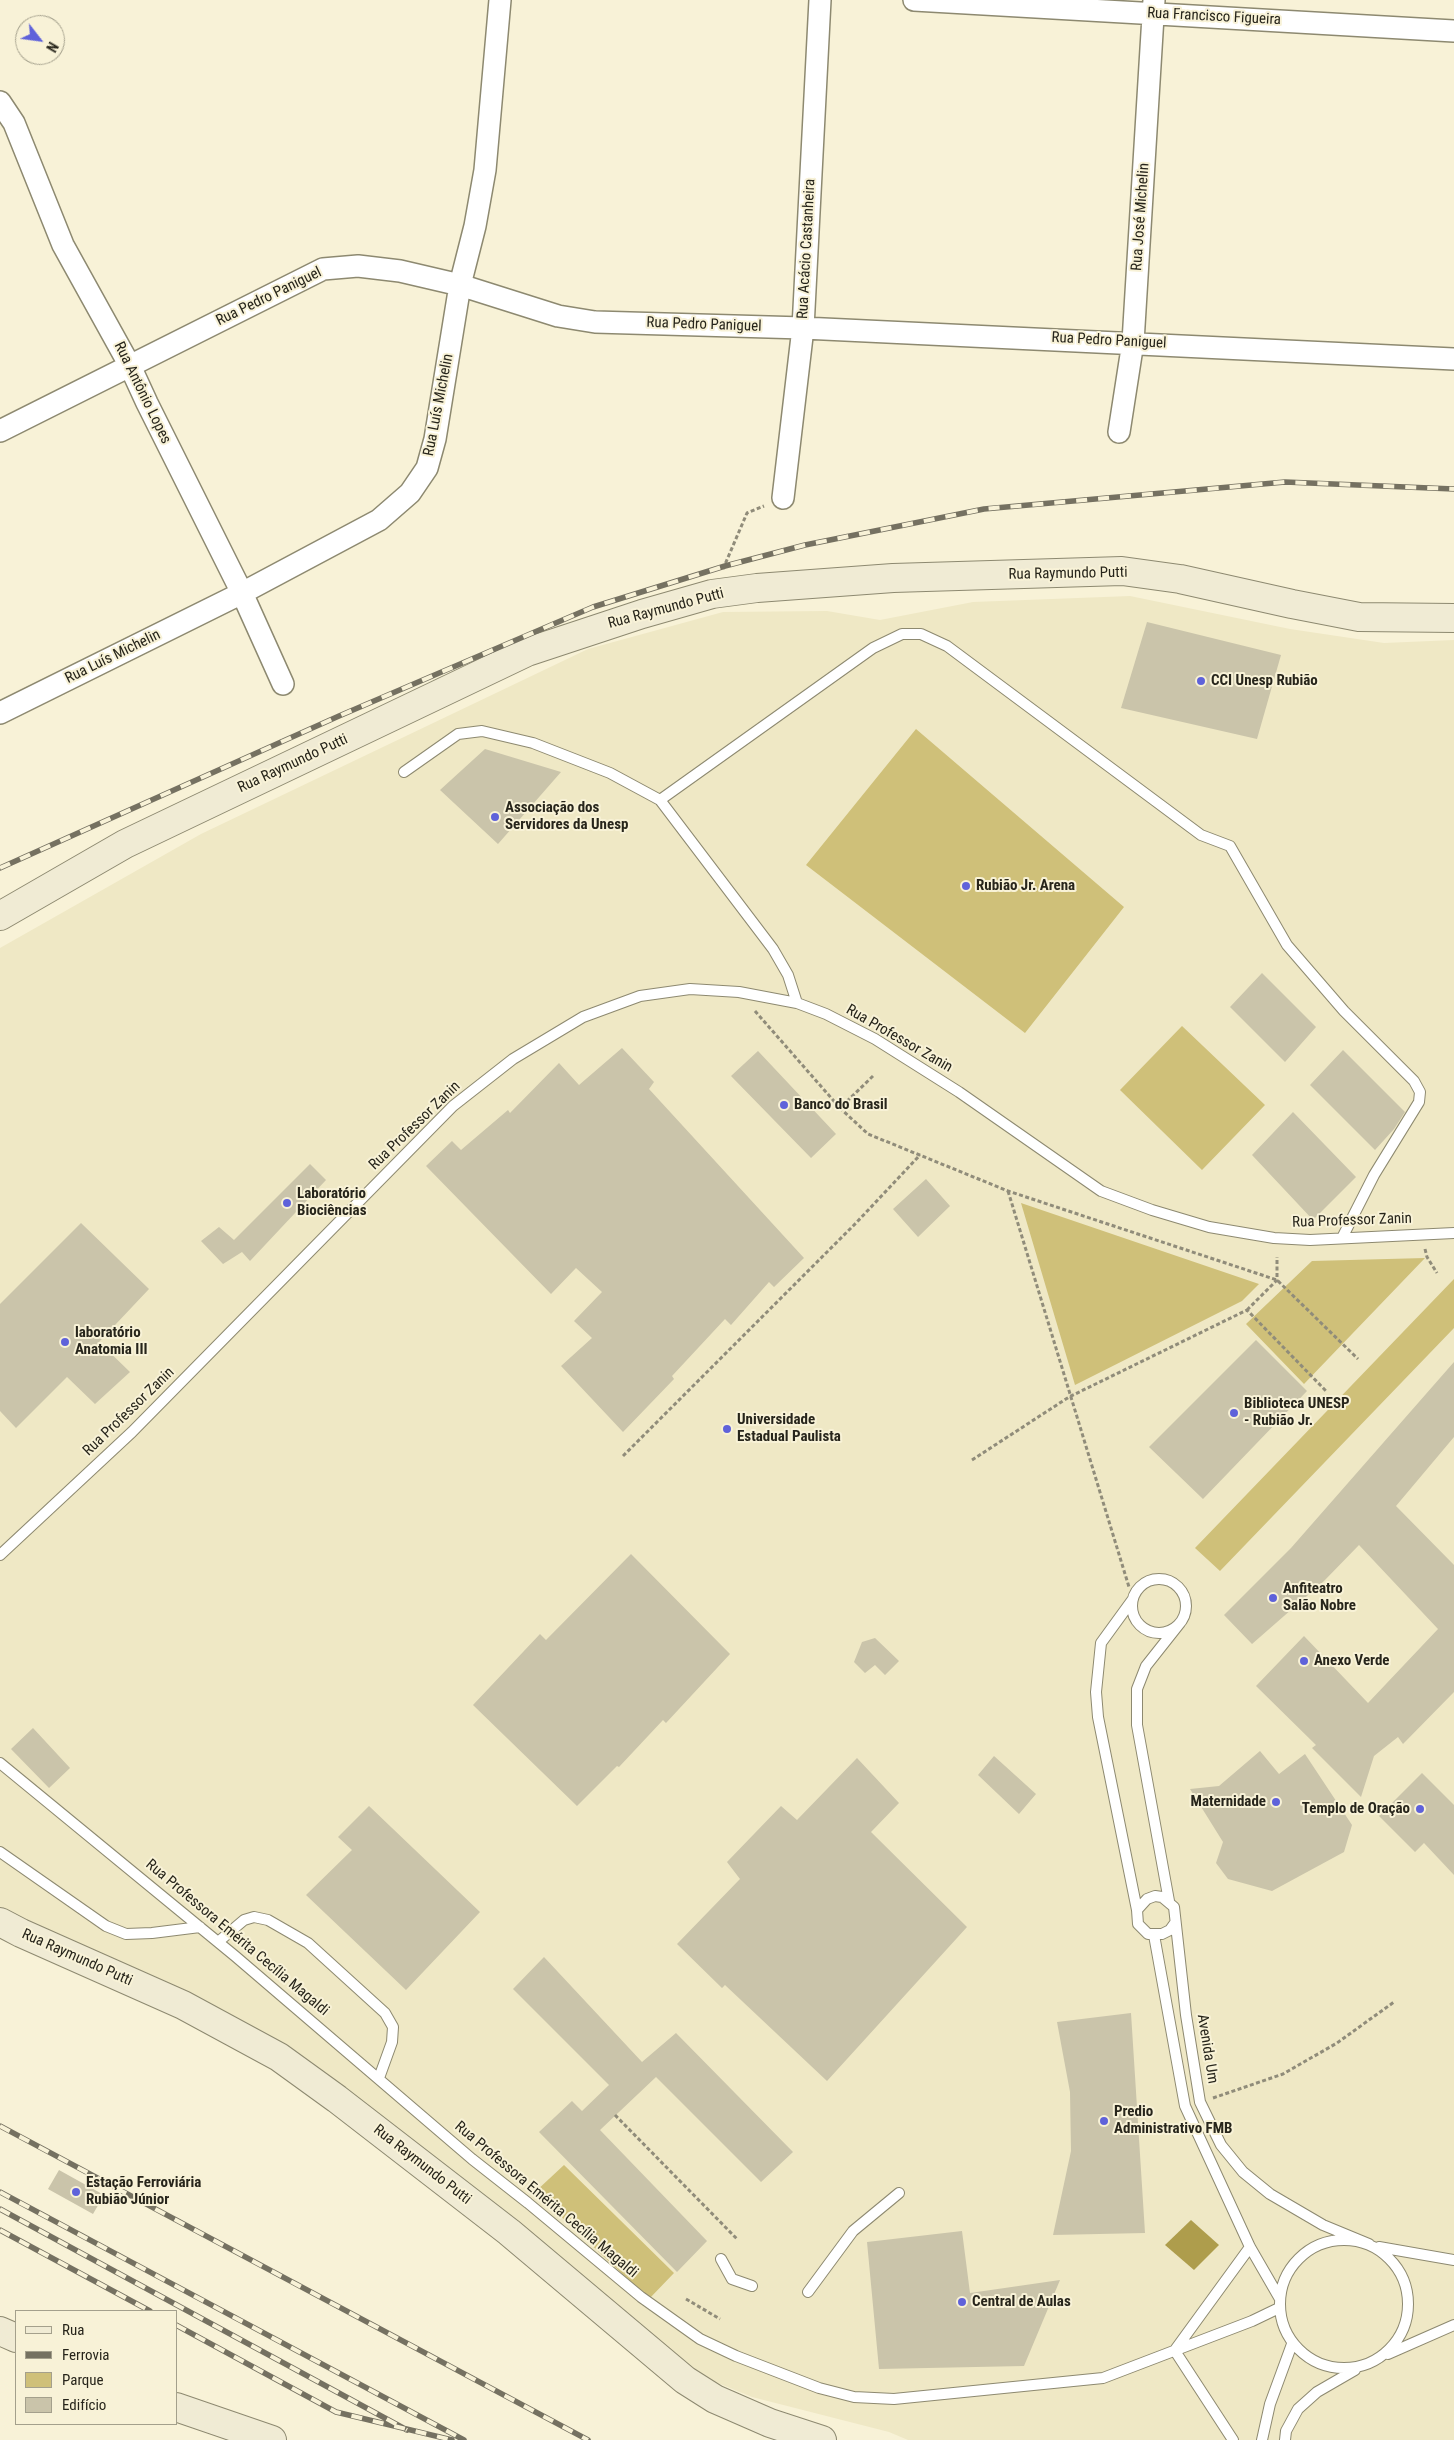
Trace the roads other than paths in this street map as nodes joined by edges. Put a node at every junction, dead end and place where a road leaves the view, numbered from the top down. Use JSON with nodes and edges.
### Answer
{"nodes":[{"id":1,"x":500,"y":0,"type":"edge"},
{"id":2,"x":820,"y":0,"type":"edge"},
{"id":3,"x":914,"y":0,"type":"edge"},
{"id":4,"x":1154,"y":7,"type":"edge"},
{"id":5,"x":1454,"y":32,"type":"edge"},
{"id":6,"x":0,"y":102,"type":"edge"},
{"id":7,"x":460,"y":284,"type":"junction"},
{"id":8,"x":803,"y":328,"type":"junction"},
{"id":9,"x":1133,"y":342,"type":"junction"},
{"id":10,"x":1454,"y":359,"type":"edge"},
{"id":11,"x":130,"y":366,"type":"junction"},
{"id":12,"x":0,"y":432,"type":"edge"},
{"id":13,"x":1119,"y":432,"type":"dead end"},
{"id":14,"x":783,"y":498,"type":"road end"},
{"id":15,"x":242,"y":593,"type":"junction"},
{"id":16,"x":1454,"y":618,"type":"edge"},
{"id":17,"x":284,"y":684,"type":"dead end"},
{"id":18,"x":0,"y":713,"type":"edge"},
{"id":19,"x":404,"y":772,"type":"dead end"},
{"id":20,"x":660,"y":800,"type":"junction"},
{"id":21,"x":0,"y":916,"type":"edge"},
{"id":22,"x":797,"y":1003,"type":"junction"},
{"id":23,"x":1454,"y":1232,"type":"edge"},
{"id":24,"x":1342,"y":1238,"type":"junction"},
{"id":25,"x":0,"y":1555,"type":"edge"},
{"id":26,"x":1133,"y":1599,"type":"junction"},
{"id":27,"x":1180,"y":1623,"type":"junction"},
{"id":28,"x":0,"y":1763,"type":"edge"},
{"id":29,"x":0,"y":1852,"type":"edge"},
{"id":30,"x":1169,"y":1901,"type":"junction"},
{"id":31,"x":1137,"y":1910,"type":"junction"},
{"id":32,"x":0,"y":1922,"type":"edge"},
{"id":33,"x":1174,"y":1923,"type":"junction"},
{"id":34,"x":200,"y":1927,"type":"junction"},
{"id":35,"x":1154,"y":1935,"type":"junction"},
{"id":36,"x":218,"y":1942,"type":"junction"},
{"id":37,"x":379,"y":2078,"type":"junction"},
{"id":38,"x":899,"y":2193,"type":"dead end"},
{"id":39,"x":1371,"y":2245,"type":"junction"},
{"id":40,"x":1250,"y":2247,"type":"junction"},
{"id":41,"x":722,"y":2259,"type":"dead end"},
{"id":42,"x":1454,"y":2260,"type":"edge"},
{"id":43,"x":752,"y":2286,"type":"dead end"},
{"id":44,"x":808,"y":2292,"type":"dead end"},
{"id":45,"x":1279,"y":2303,"type":"junction"},
{"id":46,"x":1454,"y":2325,"type":"edge"},
{"id":47,"x":0,"y":2331,"type":"edge"},
{"id":48,"x":15,"y":2338,"type":"edge"},
{"id":49,"x":1292,"y":2344,"type":"junction"},
{"id":50,"x":1175,"y":2351,"type":"junction"},
{"id":51,"x":1380,"y":2358,"type":"junction"},
{"id":52,"x":1362,"y":2366,"type":"junction"},
{"id":53,"x":178,"y":2408,"type":"edge"},
{"id":54,"x":1228,"y":2438,"type":"edge"},
{"id":55,"x":272,"y":2440,"type":"edge"},
{"id":56,"x":822,"y":2440,"type":"edge"},
{"id":57,"x":1262,"y":2440,"type":"edge"},
{"id":58,"x":1285,"y":2440,"type":"edge"}],
"edges":[{"from":1,"to":7,"type":"street","name":"Rua Luís Michelin"},
{"from":2,"to":8,"type":"street","name":"Rua Acácio Castanheira"},
{"from":3,"to":4,"type":"street","name":"Rua Francisco Figueira"},
{"from":4,"to":5,"type":"street","name":"Rua Francisco Figueira"},
{"from":4,"to":9,"type":"street","name":"Rua José Michelin"},
{"from":6,"to":11,"type":"street","name":"Rua Antônio Lopes"},
{"from":7,"to":8,"type":"street","name":"Rua Pedro Paniguel"},
{"from":7,"to":11,"type":"street","name":"Rua Pedro Paniguel"},
{"from":7,"to":15,"type":"street","name":"Rua Luís Michelin"},
{"from":8,"to":9,"type":"street","name":"Rua Pedro Paniguel"},
{"from":8,"to":14,"type":"street","name":"Rua Acácio Castanheira"},
{"from":9,"to":10,"type":"street","name":"Rua Pedro Paniguel"},
{"from":9,"to":13,"type":"street","name":"Rua José Michelin"},
{"from":11,"to":12,"type":"street","name":"Rua Pedro Paniguel"},
{"from":11,"to":15,"type":"street","name":"Rua Antônio Lopes"},
{"from":15,"to":17,"type":"street","name":"Rua Antônio Lopes"},
{"from":15,"to":18,"type":"street","name":"Rua Luís Michelin"},
{"from":16,"to":21,"type":"street","name":"Rua Raymundo Putti"},
{"from":19,"to":20,"type":"lane"},
{"from":20,"to":22,"type":"lane"},
{"from":20,"to":24,"type":"lane"},
{"from":22,"to":24,"type":"lane","name":"Rua Professor Zanin"},
{"from":22,"to":25,"type":"lane","name":"Rua Professor Zanin"},
{"from":23,"to":24,"type":"lane","name":"Rua Professor Zanin"},
{"from":26,"to":27,"type":"lane"},
{"from":26,"to":27,"type":"lane"},
{"from":26,"to":31,"type":"lane"},
{"from":27,"to":30,"type":"lane"},
{"from":28,"to":34,"type":"lane","name":"Rua Professora Emérita Cecília Magaldi"},
{"from":29,"to":34,"type":"lane"},
{"from":30,"to":31,"type":"lane"},
{"from":30,"to":33,"type":"lane"},
{"from":31,"to":35,"type":"lane"},
{"from":32,"to":56,"type":"street","name":"Rua Raymundo Putti"},
{"from":33,"to":35,"type":"lane"},
{"from":33,"to":39,"type":"lane","name":"Avenida Um"},
{"from":34,"to":36,"type":"lane","name":"Rua Professora Emérita Cecília Magaldi"},
{"from":35,"to":40,"type":"lane","name":"Avenida Um"},
{"from":36,"to":37,"type":"lane","name":"Rua Professora Emérita Cecília Magaldi"},
{"from":36,"to":37,"type":"lane"},
{"from":37,"to":50,"type":"lane","name":"Rua Professora Emérita Cecília Magaldi"},
{"from":38,"to":44,"type":"lane"},
{"from":39,"to":42,"type":"lane"},
{"from":39,"to":45,"type":"lane"},
{"from":39,"to":51,"type":"lane"},
{"from":40,"to":45,"type":"lane","name":"Avenida Um"},
{"from":40,"to":50,"type":"lane"},
{"from":41,"to":43,"type":"lane"},
{"from":45,"to":49,"type":"lane"},
{"from":45,"to":50,"type":"lane","name":"Rua Professora Emérita Cecília Magaldi"},
{"from":46,"to":51,"type":"lane"},
{"from":47,"to":48,"type":"street"},
{"from":49,"to":52,"type":"lane"},
{"from":49,"to":57,"type":"lane"},
{"from":50,"to":54,"type":"lane"},
{"from":51,"to":52,"type":"lane"},
{"from":52,"to":58,"type":"lane"},
{"from":53,"to":55,"type":"street"}]}
